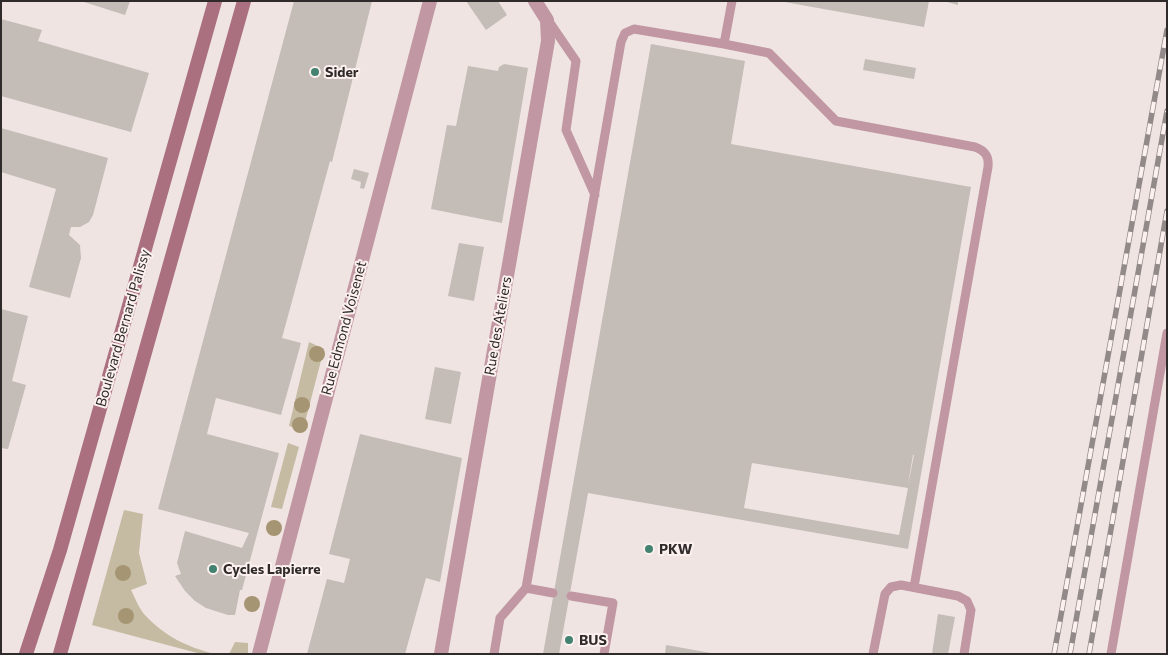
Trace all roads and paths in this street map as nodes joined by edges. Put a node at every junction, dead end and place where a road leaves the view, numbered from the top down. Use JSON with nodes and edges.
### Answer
{"nodes":[{"id":1,"x":215,"y":1,"type":"edge"},
{"id":2,"x":244,"y":1,"type":"edge"},
{"id":3,"x":430,"y":1,"type":"edge"},
{"id":4,"x":535,"y":1,"type":"edge"},
{"id":5,"x":732,"y":1,"type":"edge"},
{"id":6,"x":548,"y":20,"type":"junction"},
{"id":7,"x":724,"y":44,"type":"junction"},
{"id":8,"x":595,"y":195,"type":"junction"},
{"id":9,"x":1167,"y":333,"type":"edge"},
{"id":10,"x":914,"y":587,"type":"junction"},
{"id":11,"x":526,"y":588,"type":"junction"},
{"id":12,"x":553,"y":593,"type":"dead end"},
{"id":13,"x":570,"y":596,"type":"dead end"},
{"id":14,"x":28,"y":648,"type":"edge"},
{"id":15,"x":20,"y":654,"type":"edge"},
{"id":16,"x":60,"y":654,"type":"edge"},
{"id":17,"x":259,"y":654,"type":"edge"},
{"id":18,"x":441,"y":654,"type":"edge"},
{"id":19,"x":494,"y":654,"type":"edge"},
{"id":20,"x":604,"y":654,"type":"edge"},
{"id":21,"x":873,"y":654,"type":"edge"},
{"id":22,"x":964,"y":654,"type":"edge"},
{"id":23,"x":1111,"y":654,"type":"edge"}],
"edges":[{"from":1,"to":14,"type":"main road","name":"Boulevard Bernard Palissy"},
{"from":2,"to":16,"type":"main road","name":"Boulevard Bernard Palissy"},
{"from":3,"to":17,"type":"street","name":"Rue Edmond Voisenet"},
{"from":4,"to":6,"type":"street"},
{"from":5,"to":7,"type":"lane"},
{"from":6,"to":8,"type":"lane"},
{"from":6,"to":18,"type":"street","name":"Rue des Ateliers"},
{"from":7,"to":8,"type":"lane"},
{"from":7,"to":10,"type":"lane"},
{"from":8,"to":11,"type":"lane"},
{"from":9,"to":23,"type":"lane"},
{"from":10,"to":21,"type":"lane"},
{"from":10,"to":22,"type":"lane"},
{"from":11,"to":12,"type":"lane"},
{"from":11,"to":19,"type":"lane"},
{"from":13,"to":20,"type":"lane"},
{"from":14,"to":15,"type":"street"}]}
